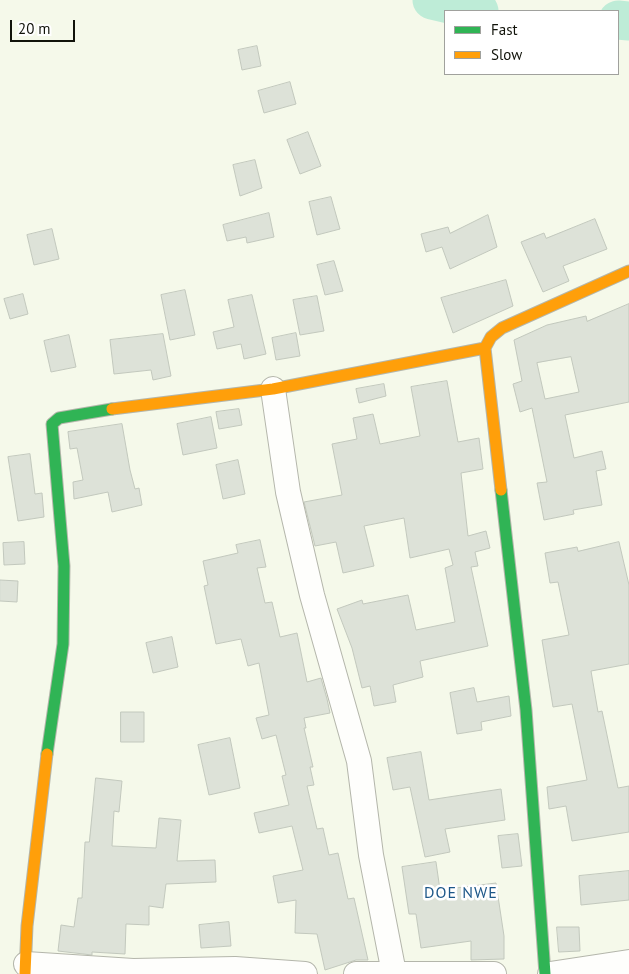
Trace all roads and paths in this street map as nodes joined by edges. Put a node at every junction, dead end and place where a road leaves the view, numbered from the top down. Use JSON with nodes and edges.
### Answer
{"nodes":[{"id":1,"x":629,"y":271,"type":"edge"},
{"id":2,"x":485,"y":348,"type":"junction"},
{"id":3,"x":273,"y":389,"type":"junction"},
{"id":4,"x":629,"y":962,"type":"edge"},
{"id":5,"x":25,"y":969,"type":"edge"},
{"id":6,"x":394,"y":973,"type":"junction"},
{"id":7,"x":305,"y":974,"type":"edge"},
{"id":8,"x":356,"y":974,"type":"edge"},
{"id":9,"x":494,"y":974,"type":"edge"},
{"id":10,"x":545,"y":974,"type":"edge"},
{"id":11,"x":550,"y":974,"type":"edge"}],
"edges":[{"from":1,"to":2,"type":"street"},
{"from":2,"to":3,"type":"street"},
{"from":2,"to":10,"type":"street"},
{"from":3,"to":5,"type":"street"},
{"from":3,"to":6,"type":"street"},
{"from":4,"to":11,"type":"street"},
{"from":5,"to":7,"type":"street"},
{"from":6,"to":8,"type":"street"},
{"from":6,"to":9,"type":"street"}]}
